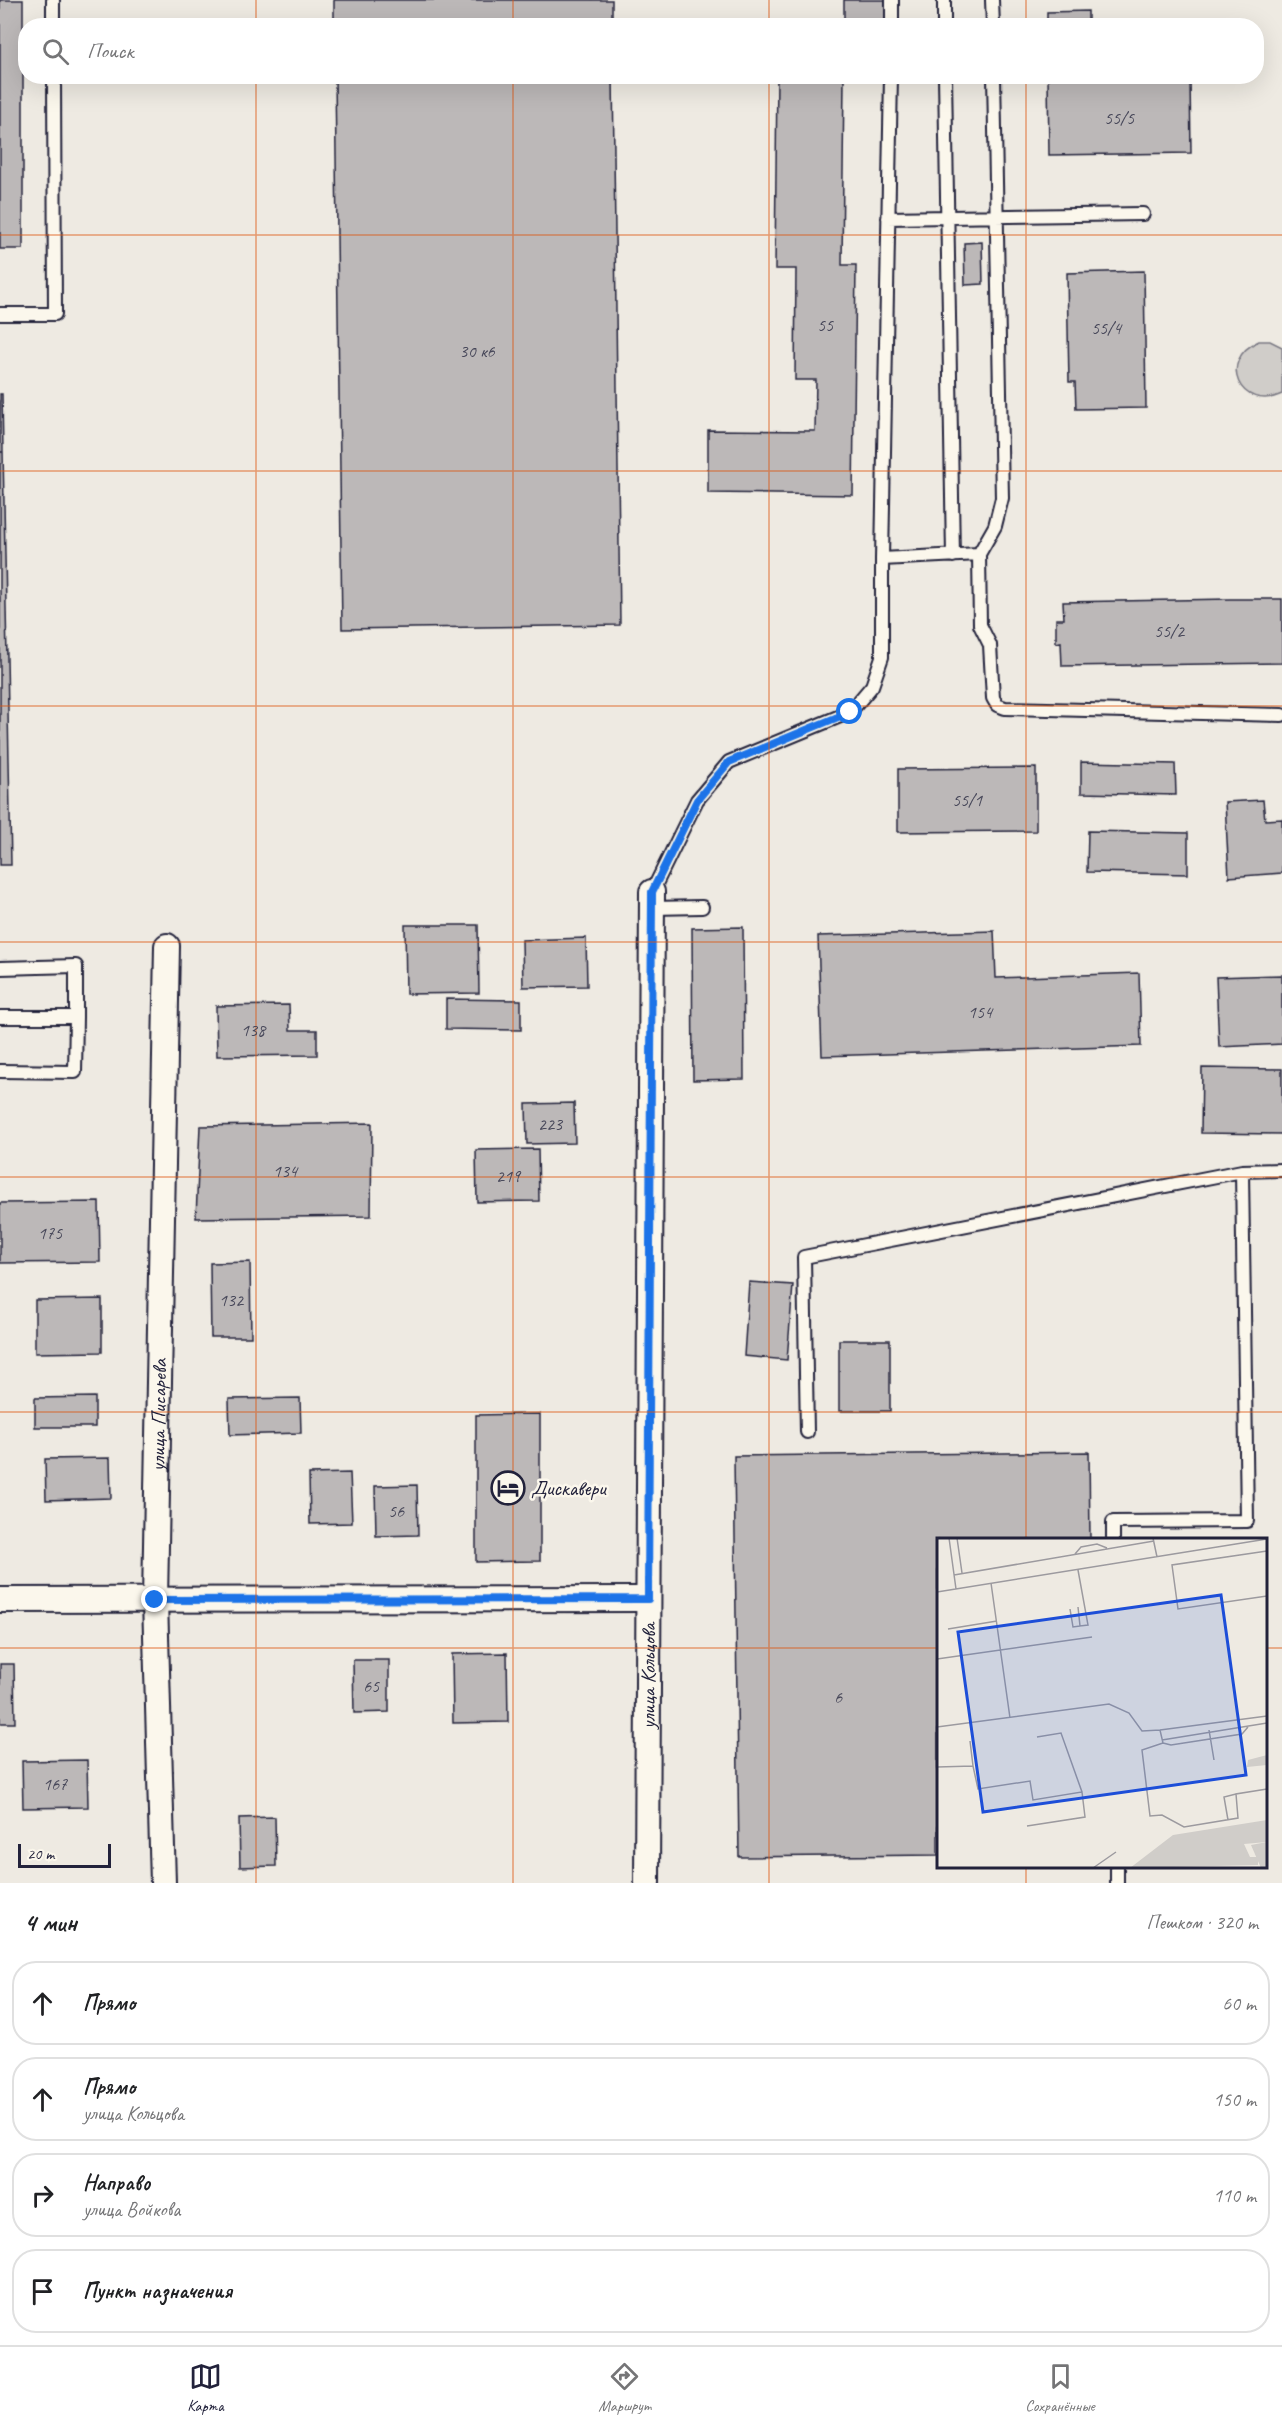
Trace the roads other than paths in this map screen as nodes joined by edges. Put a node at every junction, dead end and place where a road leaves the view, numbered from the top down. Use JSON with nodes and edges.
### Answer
{"nodes":[{"id":1,"x":53,"y":0,"type":"edge"},
{"id":2,"x":892,"y":0,"type":"edge"},
{"id":3,"x":944,"y":0,"type":"edge"},
{"id":4,"x":992,"y":0,"type":"edge"},
{"id":5,"x":53,"y":18,"type":"edge"},
{"id":6,"x":892,"y":18,"type":"edge"},
{"id":7,"x":944,"y":18,"type":"edge"},
{"id":8,"x":993,"y":18,"type":"edge"},
{"id":9,"x":54,"y":84,"type":"edge"},
{"id":10,"x":891,"y":84,"type":"edge"},
{"id":11,"x":945,"y":84,"type":"edge"},
{"id":12,"x":994,"y":84,"type":"edge"},
{"id":13,"x":1143,"y":214,"type":"dead end"},
{"id":14,"x":996,"y":216,"type":"junction"},
{"id":15,"x":947,"y":217,"type":"junction"},
{"id":16,"x":888,"y":218,"type":"junction"},
{"id":17,"x":0,"y":314,"type":"edge"},
{"id":18,"x":979,"y":554,"type":"junction"},
{"id":19,"x":953,"y":556,"type":"junction"},
{"id":20,"x":882,"y":559,"type":"junction"},
{"id":21,"x":1282,"y":715,"type":"edge"},
{"id":22,"x":652,"y":900,"type":"junction"},
{"id":23,"x":702,"y":907,"type":"dead end"},
{"id":24,"x":167,"y":946,"type":"dead end"},
{"id":25,"x":0,"y":968,"type":"edge"},
{"id":26,"x":0,"y":1017,"type":"edge"},
{"id":27,"x":76,"y":1017,"type":"junction"},
{"id":28,"x":0,"y":1071,"type":"edge"},
{"id":29,"x":1282,"y":1170,"type":"edge"},
{"id":30,"x":1242,"y":1171,"type":"junction"},
{"id":31,"x":807,"y":1431,"type":"dead end"},
{"id":32,"x":1113,"y":1538,"type":"edge"},
{"id":33,"x":648,"y":1599,"type":"junction"},
{"id":34,"x":0,"y":1600,"type":"edge"},
{"id":35,"x":155,"y":1600,"type":"junction"},
{"id":36,"x":163,"y":1883,"type":"edge"},
{"id":37,"x":646,"y":1883,"type":"edge"}],
"edges":[{"from":1,"to":5,"type":"lane"},
{"from":2,"to":6,"type":"lane"},
{"from":3,"to":7,"type":"lane"},
{"from":4,"to":8,"type":"lane"},
{"from":9,"to":17,"type":"lane"},
{"from":10,"to":16,"type":"lane"},
{"from":11,"to":15,"type":"lane"},
{"from":12,"to":14,"type":"lane"},
{"from":13,"to":14,"type":"lane"},
{"from":14,"to":15,"type":"lane"},
{"from":14,"to":18,"type":"lane"},
{"from":15,"to":16,"type":"lane"},
{"from":15,"to":19,"type":"lane"},
{"from":16,"to":20,"type":"lane"},
{"from":18,"to":19,"type":"lane"},
{"from":18,"to":21,"type":"lane"},
{"from":19,"to":20,"type":"lane"},
{"from":20,"to":22,"type":"lane"},
{"from":22,"to":23,"type":"lane"},
{"from":22,"to":33,"type":"street","name":"улица Кольцова"},
{"from":24,"to":35,"type":"street","name":"улица Писарева"},
{"from":25,"to":27,"type":"lane"},
{"from":26,"to":27,"type":"lane"},
{"from":27,"to":28,"type":"lane"},
{"from":29,"to":30,"type":"lane"},
{"from":30,"to":31,"type":"lane"},
{"from":30,"to":32,"type":"lane"},
{"from":33,"to":35,"type":"street"},
{"from":33,"to":37,"type":"street","name":"улица Кольцова"},
{"from":34,"to":35,"type":"street"},
{"from":35,"to":36,"type":"street","name":"улица Писарева"}]}
